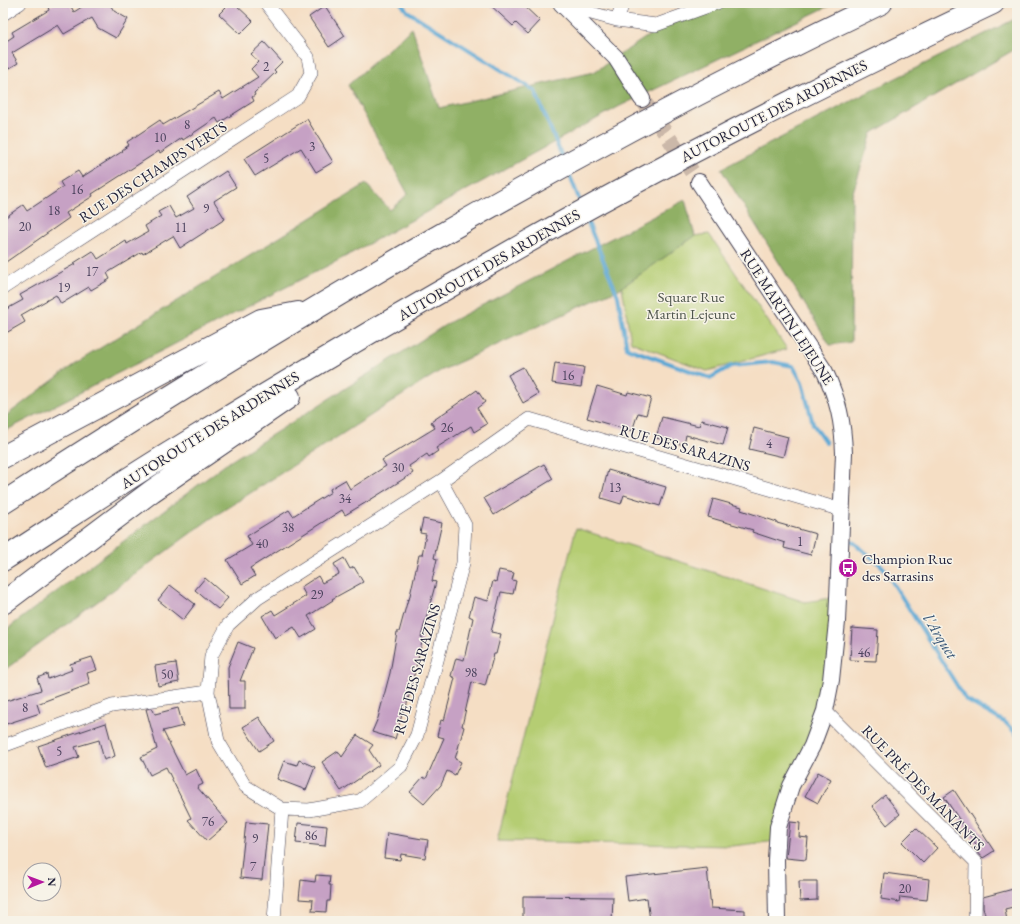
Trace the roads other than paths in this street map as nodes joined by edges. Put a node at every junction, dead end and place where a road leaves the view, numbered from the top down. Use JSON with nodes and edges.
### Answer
{"nodes":[{"id":1,"x":20,"y":3,"type":"edge"},
{"id":2,"x":266,"y":3,"type":"edge"},
{"id":3,"x":623,"y":3,"type":"edge"},
{"id":4,"x":717,"y":3,"type":"edge"},
{"id":5,"x":881,"y":3,"type":"edge"},
{"id":6,"x":993,"y":3,"type":"edge"},
{"id":7,"x":563,"y":5,"type":"edge"},
{"id":8,"x":3,"y":14,"type":"edge"},
{"id":9,"x":617,"y":20,"type":"junction"},
{"id":10,"x":642,"y":99,"type":"tunnel mouth"},
{"id":11,"x":699,"y":182,"type":"tunnel mouth"},
{"id":12,"x":3,"y":288,"type":"edge"},
{"id":13,"x":311,"y":311,"type":"junction"},
{"id":14,"x":324,"y":360,"type":"junction"},
{"id":15,"x":3,"y":457,"type":"edge"},
{"id":16,"x":441,"y":481,"type":"junction"},
{"id":17,"x":3,"y":503,"type":"edge"},
{"id":18,"x":842,"y":510,"type":"junction"},
{"id":19,"x":3,"y":560,"type":"edge"},
{"id":20,"x":3,"y":603,"type":"edge"},
{"id":21,"x":208,"y":692,"type":"junction"},
{"id":22,"x":825,"y":711,"type":"junction"},
{"id":23,"x":3,"y":746,"type":"edge"},
{"id":24,"x":282,"y":809,"type":"junction"},
{"id":25,"x":274,"y":921,"type":"edge"},
{"id":26,"x":777,"y":921,"type":"edge"},
{"id":27,"x":975,"y":921,"type":"edge"}],
"edges":[{"from":1,"to":8,"type":"street"},
{"from":2,"to":12,"type":"street","name":"RUE DES CHAMPS VERTS"},
{"from":3,"to":9,"type":"street"},
{"from":4,"to":9,"type":"street"},
{"from":5,"to":13,"type":"highway"},
{"from":6,"to":14,"type":"highway","name":"AUTOROUTE DES ARDENNES"},
{"from":7,"to":9,"type":"street"},
{"from":7,"to":10,"type":"street"},
{"from":11,"to":18,"type":"street","name":"RUE MARTIN LEJEUNE"},
{"from":13,"to":15,"type":"highway"},
{"from":13,"to":17,"type":"highway"},
{"from":14,"to":19,"type":"highway","name":"AUTOROUTE DES ARDENNES"},
{"from":14,"to":20,"type":"highway"},
{"from":16,"to":18,"type":"street","name":"RUE DES SARAZINS"},
{"from":16,"to":21,"type":"street","name":"RUE DES SARAZINS"},
{"from":16,"to":24,"type":"street","name":"RUE DES SARAZINS"},
{"from":18,"to":22,"type":"street","name":"RUE MARTIN LEJEUNE"},
{"from":21,"to":23,"type":"street"},
{"from":21,"to":24,"type":"street","name":"RUE DES SARAZINS"},
{"from":22,"to":26,"type":"street","name":"RUE MARTIN LEJEUNE"},
{"from":22,"to":27,"type":"street","name":"RUE PRÉ DES MANANTS"},
{"from":24,"to":25,"type":"street"}]}
